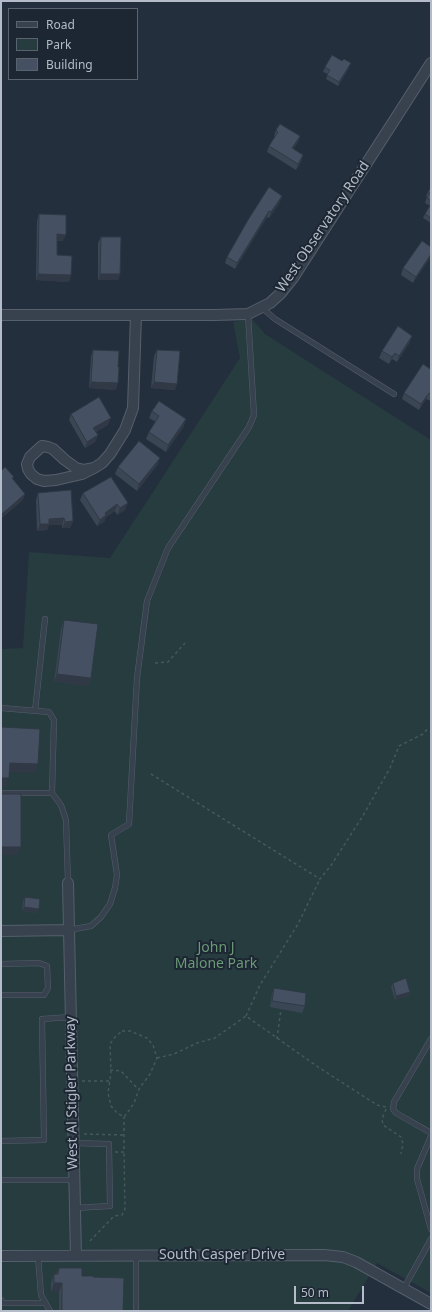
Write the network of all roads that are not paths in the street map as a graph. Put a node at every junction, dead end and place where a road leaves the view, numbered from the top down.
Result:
1 (431, 63) edge
2 (261, 308) junction
3 (248, 314) junction
4 (1, 315) edge
5 (136, 315) junction
6 (394, 394) dead end
7 (94, 468) junction
8 (45, 619) dead end
9 (1, 708) edge
10 (35, 711) junction
11 (1, 793) edge
12 (52, 793) junction
13 (68, 883) joint
14 (69, 930) junction
15 (1, 931) edge
16 (1, 964) edge
17 (1, 995) edge
18 (71, 1017) junction
19 (431, 1039) edge
20 (431, 1134) edge
21 (73, 1138) junction
22 (1, 1141) edge
23 (1, 1180) edge
24 (74, 1180) junction
25 (74, 1208) junction
26 (431, 1229) edge
27 (431, 1239) edge
28 (1, 1256) edge
29 (38, 1256) junction
30 (76, 1256) junction
31 (136, 1256) junction
32 (404, 1288) junction
33 (1, 1300) edge
34 (45, 1303) junction
35 (431, 1304) edge
36 (50, 1311) edge
37 (136, 1311) edge

1 - 2 street, West Observatory Road
2 - 3 street, West Observatory Road
2 - 6 lane
3 - 5 street, West Observatory Road
3 - 14 lane
4 - 5 street, West Observatory Road
5 - 7 street
7 - 7 street
8 - 10 lane
9 - 10 lane
10 - 12 lane
11 - 12 lane
12 - 13 lane
13 - 14 street, West Al Stigler Parkway
14 - 15 street
14 - 18 street, West Al Stigler Parkway
16 - 17 lane
18 - 21 street, West Al Stigler Parkway
18 - 22 lane
19 - 20 lane
20 - 26 lane
21 - 24 street, West Al Stigler Parkway
21 - 25 lane
23 - 24 lane
24 - 25 street, West Al Stigler Parkway
25 - 30 street, West Al Stigler Parkway
27 - 32 lane
28 - 29 street, South Casper Drive
29 - 30 street, South Casper Drive
29 - 34 lane
30 - 31 street, South Casper Drive
31 - 32 street, South Casper Drive
31 - 37 lane
32 - 35 street, South Casper Drive
33 - 34 lane
34 - 36 lane

